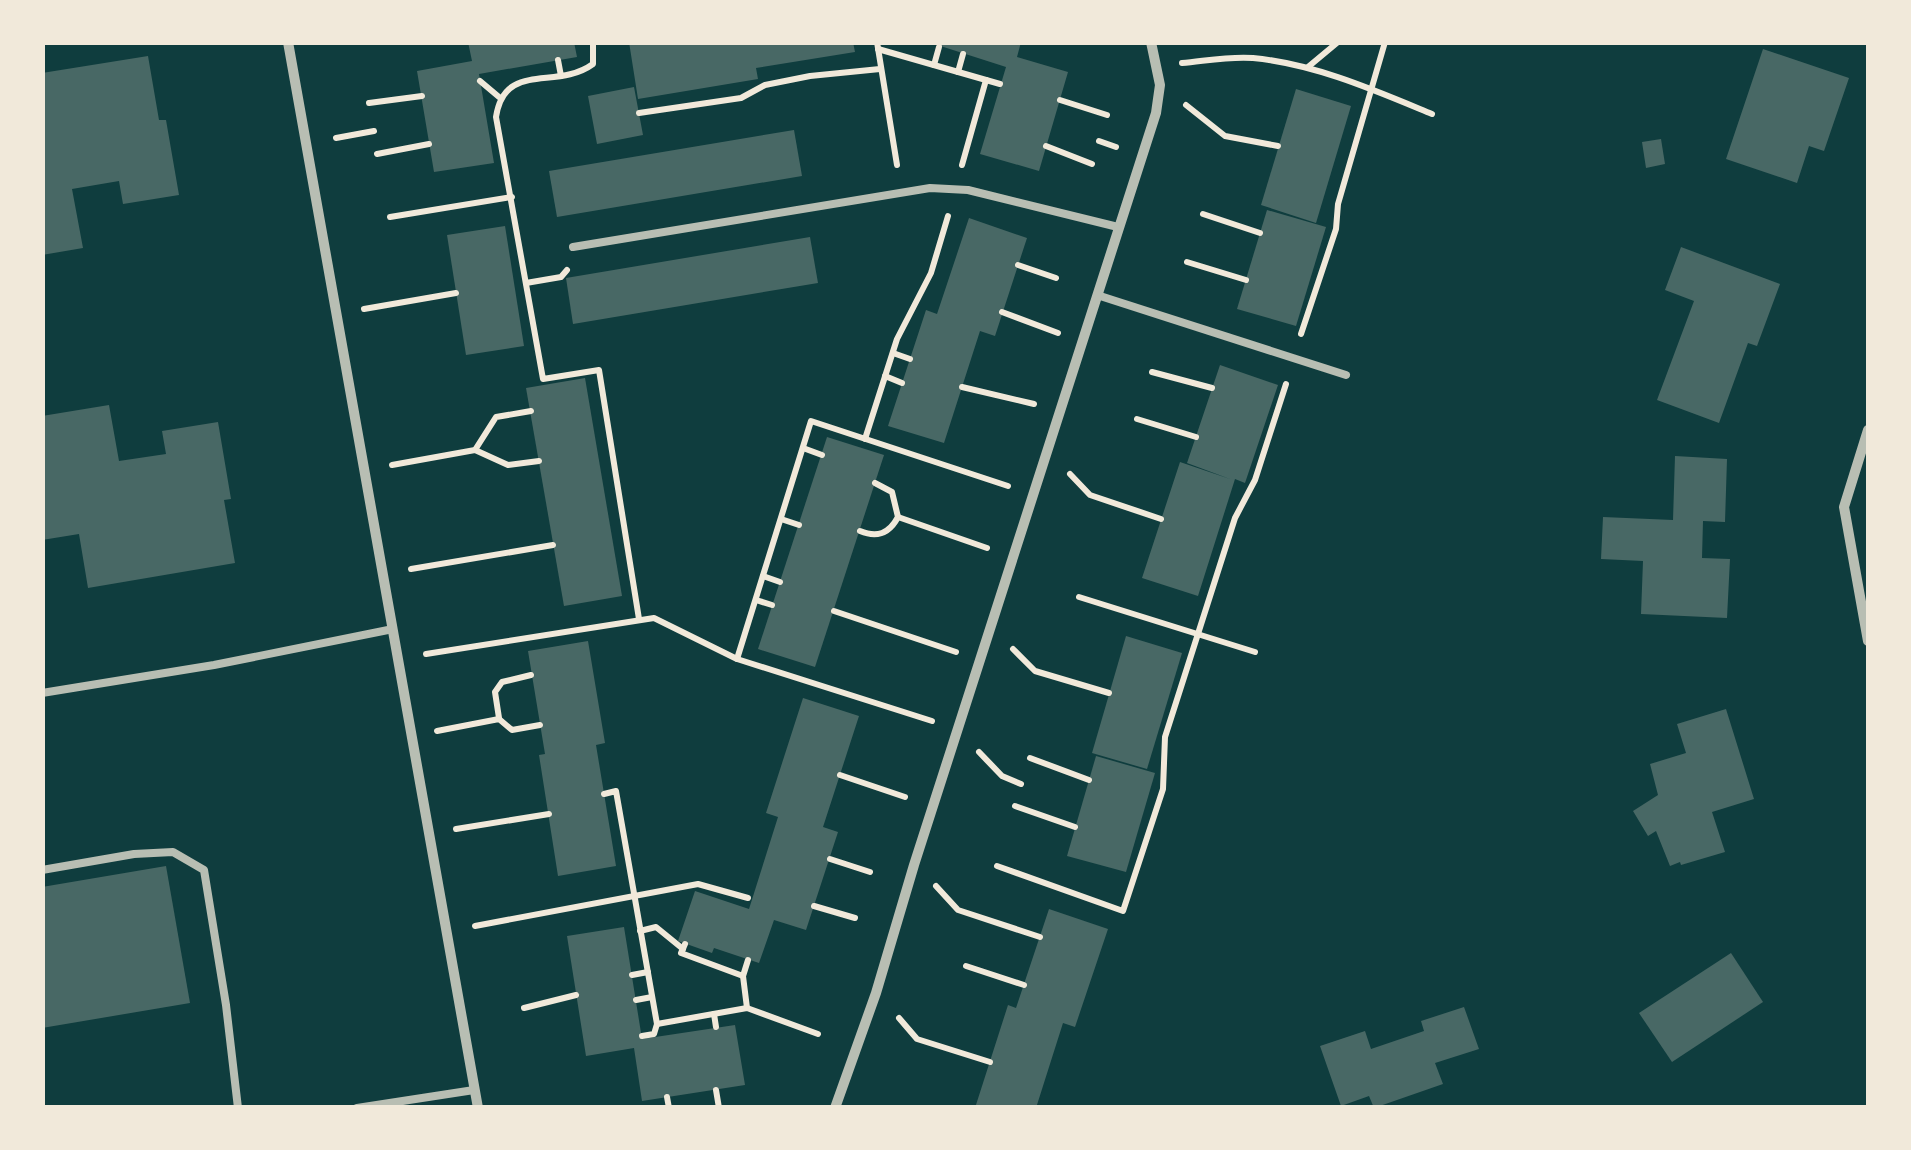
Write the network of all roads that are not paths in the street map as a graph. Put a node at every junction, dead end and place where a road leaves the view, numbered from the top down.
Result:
1 (288, 42) edge
2 (1151, 42) edge
3 (1118, 227) junction
4 (573, 247) dead end
5 (1096, 295) junction
6 (1346, 376) dead end
7 (1868, 430) edge
8 (393, 629) junction
9 (1868, 640) edge
10 (42, 693) edge
11 (42, 870) edge
12 (474, 1090) junction
13 (238, 1108) edge
14 (357, 1108) edge
15 (478, 1108) edge
16 (836, 1108) edge

1 - 8 street
2 - 3 street
3 - 4 lane
3 - 5 street
5 - 6 lane
5 - 16 street
7 - 9 street
8 - 10 lane
8 - 12 street
11 - 13 lane
12 - 14 lane
12 - 15 street

